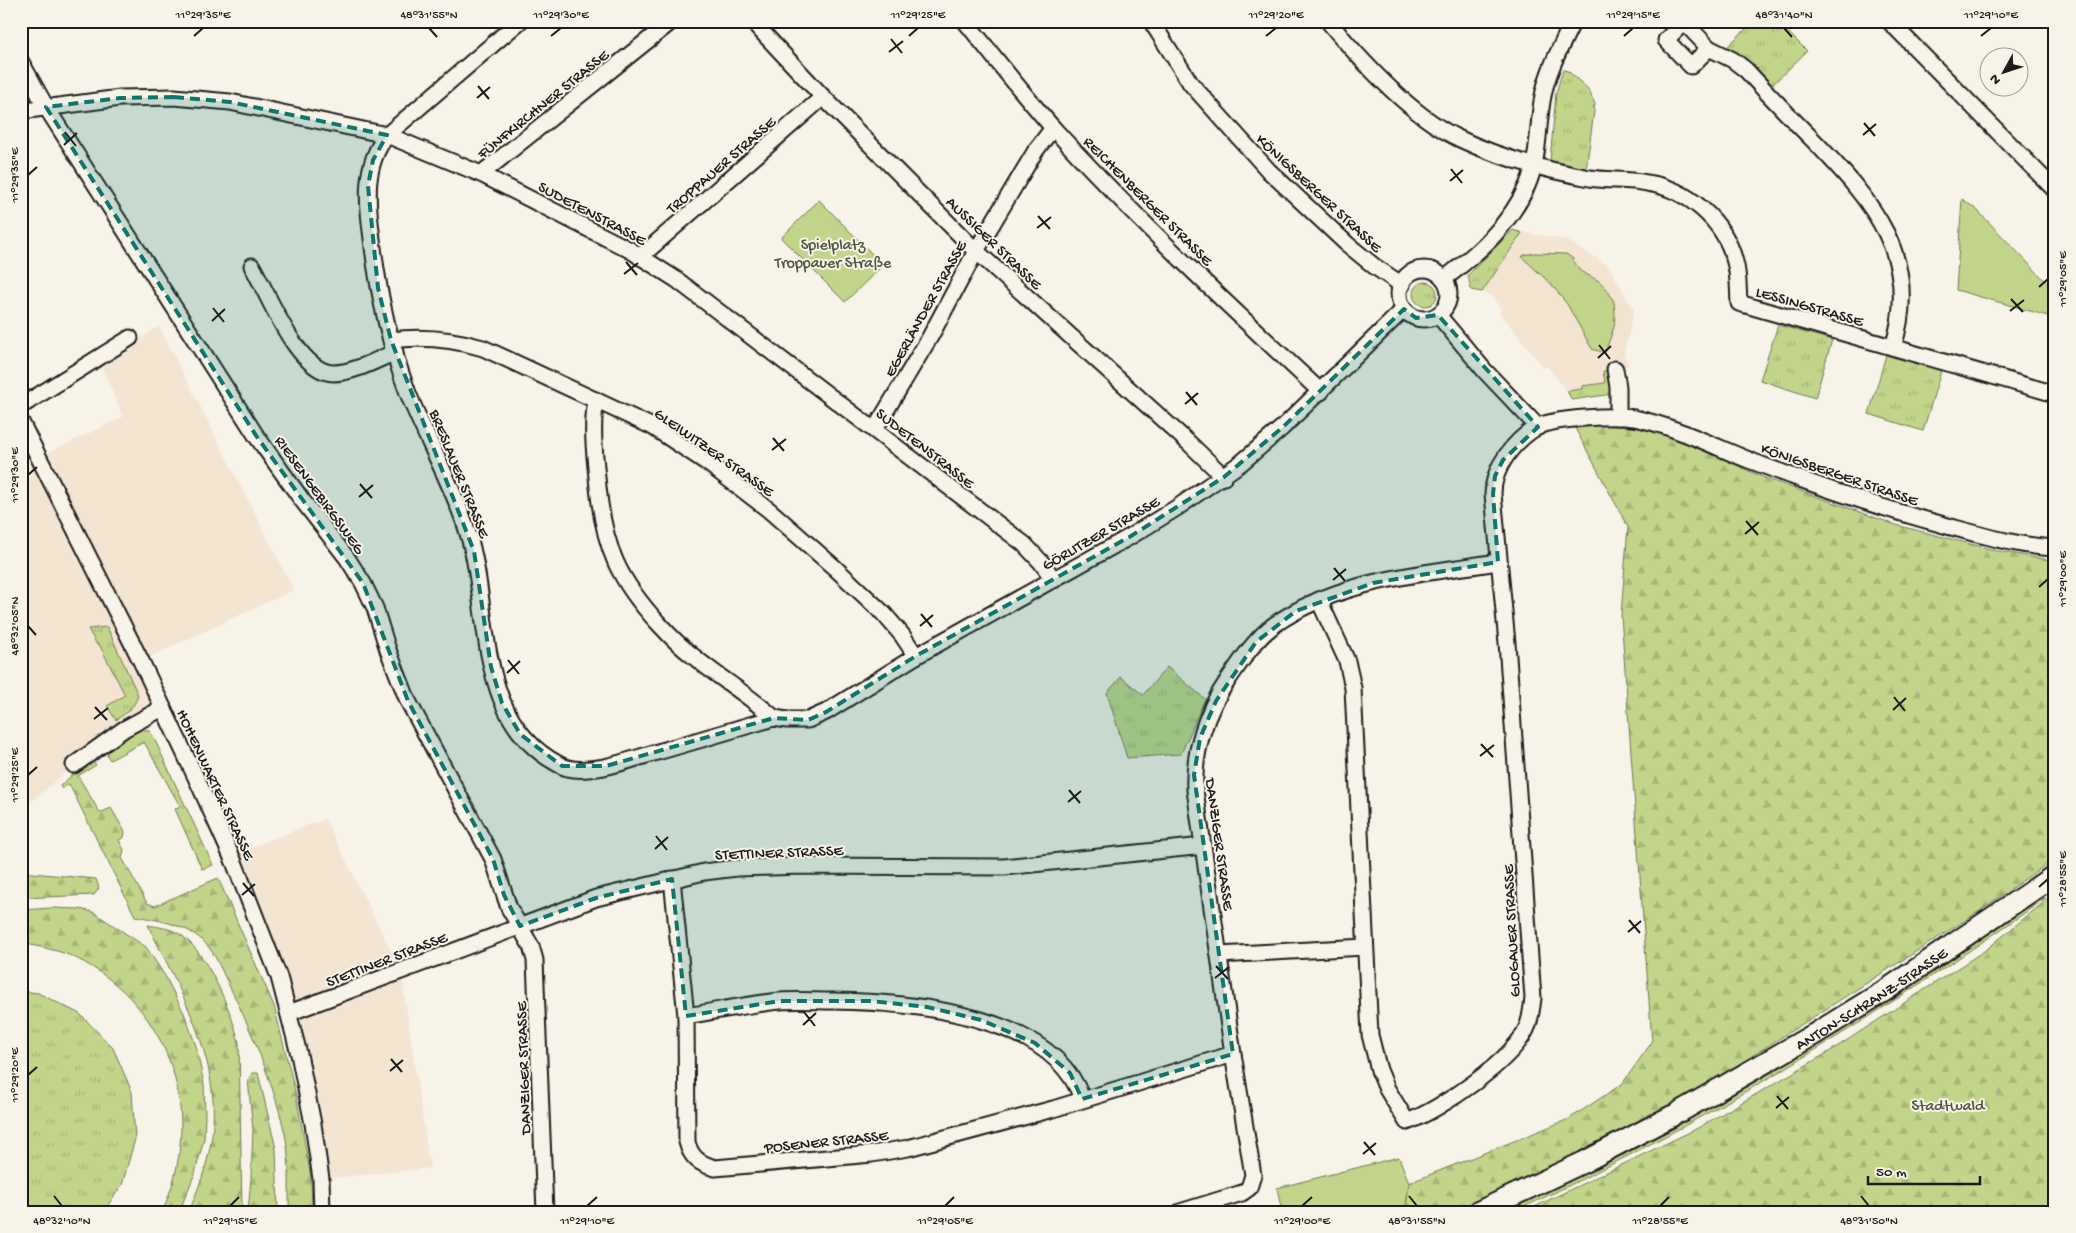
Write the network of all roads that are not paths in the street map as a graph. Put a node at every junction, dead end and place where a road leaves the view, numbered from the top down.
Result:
1 (520, 21) edge
2 (672, 21) edge
3 (752, 21) edge
4 (965, 21) edge
5 (1150, 21) edge
6 (1574, 21) edge
7 (1889, 21) edge
8 (1333, 23) edge
9 (1709, 48) dead end
10 (21, 62) edge
11 (822, 97) junction
12 (46, 107) junction
13 (21, 111) edge
14 (1054, 128) junction
15 (387, 135) junction
16 (1534, 166) junction
17 (481, 174) junction
18 (2055, 190) edge
19 (976, 251) junction
20 (640, 257) junction
21 (252, 266) dead end
22 (1444, 280) junction
23 (1402, 285) junction
24 (1404, 309) junction
25 (1438, 315) junction
26 (130, 338) dead end
27 (393, 346) junction
28 (1893, 347) junction
29 (1615, 369) dead end
30 (1321, 392) junction
31 (2055, 394) edge
32 (596, 400) junction
33 (23, 401) edge
34 (1618, 417) junction
35 (21, 422) edge
36 (1538, 427) junction
37 (875, 429) junction
38 (1224, 476) junction
39 (2055, 548) edge
40 (1498, 562) junction
41 (1054, 580) junction
42 (1319, 600) junction
43 (916, 656) junction
44 (163, 708) junction
45 (774, 718) junction
46 (74, 765) dead end
47 (1203, 846) junction
48 (2055, 875) edge
49 (672, 879) junction
50 (520, 926) junction
51 (1365, 947) junction
52 (1219, 955) junction
53 (289, 1013) junction
54 (686, 1016) junction
55 (1233, 1054) junction
56 (1082, 1099) junction
57 (322, 1212) edge
58 (545, 1212) edge
59 (1180, 1212) edge
60 (1478, 1212) edge

1 - 15 street, BRESLAUER STRASSE
2 - 17 street, FÜNFKIRCHNER STRASSE
3 - 11 street, AUSSIGER STRASSE
4 - 14 street, REICHENBERGER STRASSE
5 - 23 street, KÖNIGSBERGER STRASSE
6 - 16 street
7 - 18 street
8 - 16 street
9 - 28 street
10 - 12 street, RIESENGEBIRGSWEG
11 - 19 street, AUSSIGER STRASSE
11 - 20 street, TROPPAUER STRASSE
12 - 13 street, SUDETENSTRASSE
12 - 15 street, SUDETENSTRASSE
12 - 50 street, RIESENGEBIRGSWEG
14 - 19 street, EGERLÄNDER STRASSE
14 - 30 street, REICHENBERGER STRASSE
15 - 17 street, SUDETENSTRASSE
15 - 27 street, BRESLAUER STRASSE
16 - 22 street
16 - 28 street, LESSINGSTRASSE
17 - 20 street, SUDETENSTRASSE
19 - 37 street, EGERLÄNDER STRASSE
19 - 38 street, AUSSIGER STRASSE
20 - 37 street, SUDETENSTRASSE
21 - 27 street, GLEIWITZER STRASSE
22 - 23 street
22 - 25 street
23 - 24 street
24 - 25 street
24 - 30 street, GÖRLITZER STRASSE
25 - 36 street
26 - 33 street
27 - 32 street, GLEIWITZER STRASSE
27 - 45 street, BRESLAUER STRASSE
28 - 31 street, LESSINGSTRASSE
29 - 34 street
30 - 38 street, GÖRLITZER STRASSE
32 - 43 street, GLEIWITZER STRASSE
32 - 45 street
33 - 35 street, HOHENWARTER STRASSE
34 - 36 street, KÖNIGSBERGER STRASSE
34 - 39 street, KÖNIGSBERGER STRASSE
35 - 44 street, HOHENWARTER STRASSE
36 - 40 street, GLOGAUER STRASSE
37 - 41 street, SUDETENSTRASSE
38 - 41 street, GÖRLITZER STRASSE
40 - 42 street, DANZIGER STRASSE
40 - 51 street, GLOGAUER STRASSE
41 - 43 street, GÖRLITZER STRASSE
42 - 47 street, DANZIGER STRASSE
42 - 51 street, GLOGAUER STRASSE
43 - 45 street, GÖRLITZER STRASSE
44 - 46 street
44 - 53 street, HOHENWARTER STRASSE
47 - 49 street, STETTINER STRASSE
47 - 52 street, DANZIGER STRASSE
48 - 60 main road, ANTON-SCHRANZ-STRASSE
49 - 50 street, STETTINER STRASSE
49 - 54 street, POSENER STRASSE
50 - 53 street, STETTINER STRASSE
50 - 58 street, DANZIGER STRASSE
51 - 52 street
52 - 55 street, DANZIGER STRASSE
53 - 57 street, HOHENWARTER STRASSE
54 - 56 street
54 - 56 street, POSENER STRASSE
55 - 56 street, POSENER STRASSE
55 - 59 street, DANZIGER STRASSE

